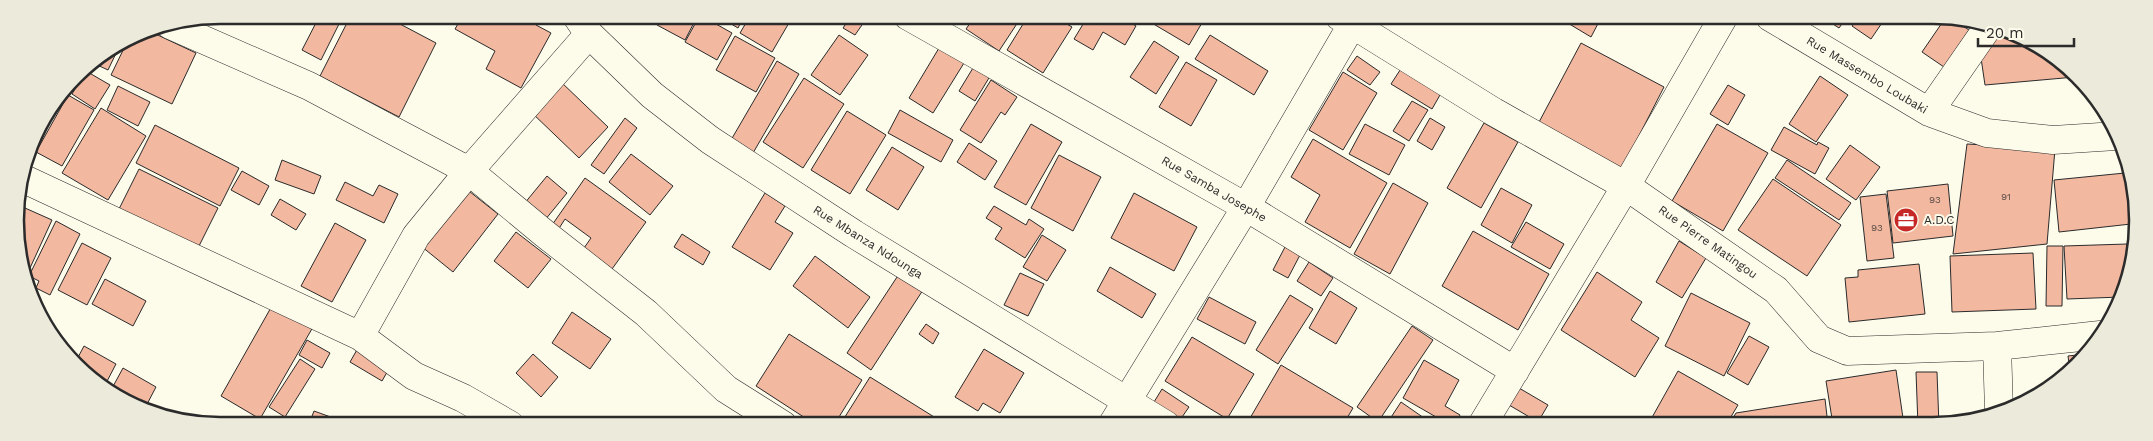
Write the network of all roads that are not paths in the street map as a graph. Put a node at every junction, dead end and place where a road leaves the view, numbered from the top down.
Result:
1 (583, 24) edge
2 (922, 24) edge
3 (1347, 24) edge
4 (1358, 24) edge
5 (1719, 24) edge
6 (1783, 24) edge
7 (178, 29) edge
8 (1985, 31) edge
9 (1929, 112) junction
10 (2110, 136) edge
11 (469, 171) junction
12 (28, 181) edge
13 (1626, 186) junction
14 (1246, 207) junction
15 (360, 336) junction
16 (2092, 336) edge
17 (1997, 346) junction
18 (1515, 371) junction
19 (1126, 400) junction
20 (1999, 406) edge
21 (497, 417) edge
22 (770, 417) edge
23 (1116, 417) edge
24 (1153, 417) edge
25 (1487, 417) edge

1 - 11 street
1 - 19 street, Rue Mbanza Ndounga
2 - 14 street, Rue Samba Josephe
3 - 14 street
4 - 13 street, Rue Pierre Matingou
5 - 13 street
6 - 9 street, Rue Massembo Loubaki
7 - 11 street
8 - 9 street
9 - 10 street, Rue Massembo Loubaki
11 - 15 street
11 - 22 street
12 - 15 street
13 - 17 street, Rue Pierre Matingou
13 - 18 street
14 - 18 street, Rue Samba Josephe
14 - 19 street
15 - 21 street
16 - 17 street, Rue Pierre Matingou
17 - 20 street
18 - 25 street
19 - 23 street
19 - 24 street, Rue Mbanza Ndounga

